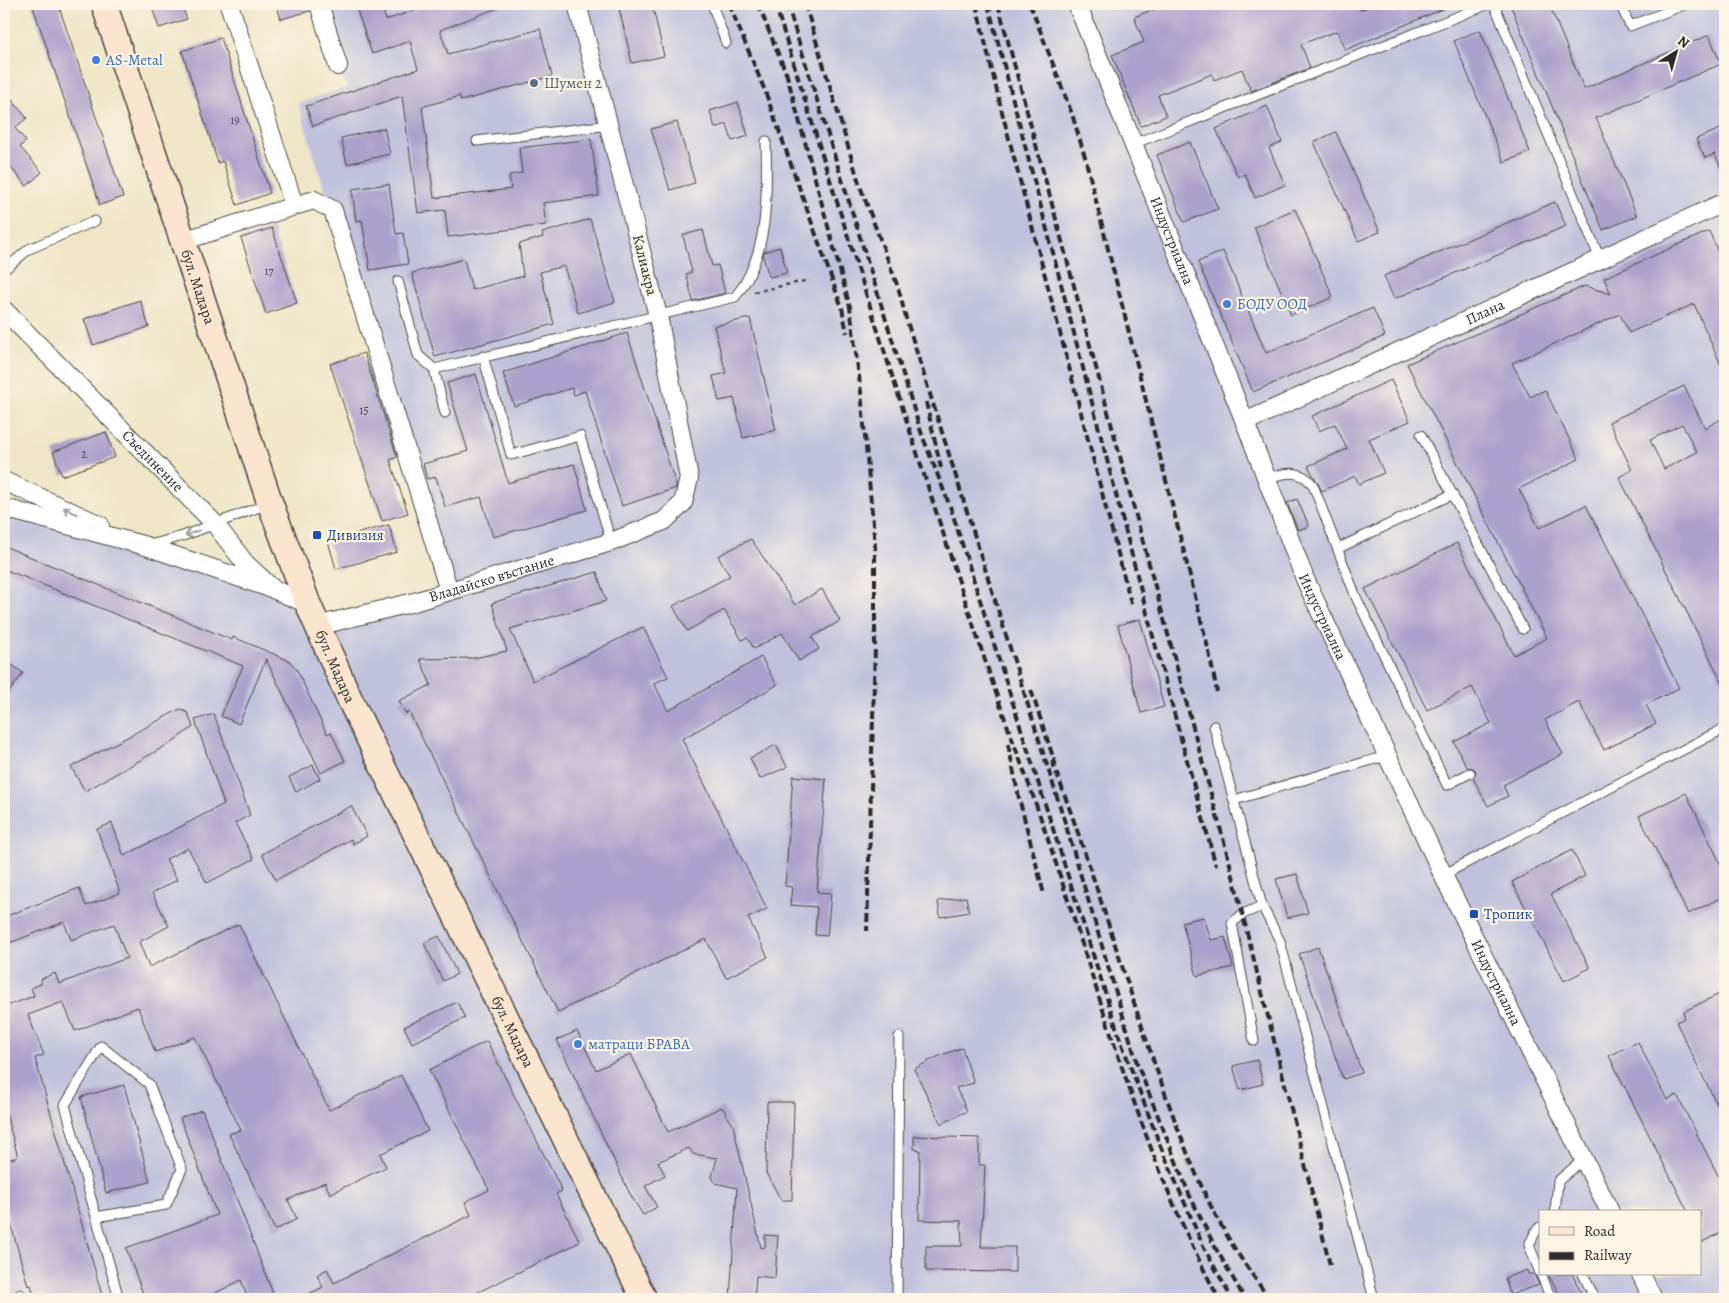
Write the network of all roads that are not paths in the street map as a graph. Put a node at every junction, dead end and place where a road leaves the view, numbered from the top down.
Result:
1 (104, 4) edge
2 (229, 4) edge
3 (319, 4) edge
4 (577, 4) edge
5 (712, 4) edge
6 (1077, 4) edge
7 (1489, 4) edge
8 (1494, 4) edge
9 (1620, 4) edge
10 (1686, 4) edge
11 (726, 43) dead end
12 (338, 66) dead end
13 (609, 125) junction
14 (477, 141) dead end
15 (766, 141) dead end
16 (1133, 144) junction
17 (1725, 202) edge
18 (294, 205) junction
19 (95, 221) dead end
20 (182, 241) junction
21 (1600, 259) junction
22 (4, 270) edge
23 (398, 281) dead end
24 (4, 310) edge
25 (658, 316) junction
26 (483, 356) junction
27 (434, 368) junction
28 (445, 413) dead end
29 (1245, 422) junction
30 (1421, 434) dead end
31 (1267, 478) junction
32 (4, 481) edge
33 (1453, 494) junction
34 (270, 503) junction
35 (4, 508) edge
36 (664, 520) joint
37 (215, 524) junction
38 (611, 542) junction
39 (146, 546) junction
40 (1339, 548) junction
41 (273, 589) junction
42 (449, 591) junction
43 (313, 615) junction
44 (1523, 629) dead end
45 (1214, 726) dead end
46 (1725, 728) edge
47 (1386, 756) junction
48 (1470, 773) dead end
49 (1234, 800) junction
50 (1442, 874) junction
51 (1262, 906) junction
52 (899, 1037) dead end
53 (1254, 1041) dead end
54 (1584, 1159) junction
55 (1555, 1210) edge
56 (1609, 1210) edge
57 (96, 1217) junction
58 (1539, 1228) edge
59 (1539, 1269) edge
60 (1542, 1276) edge
61 (1584, 1276) edge
62 (1642, 1276) edge
63 (119, 1299) edge
64 (644, 1299) edge
65 (897, 1299) edge
66 (1374, 1299) edge
67 (1551, 1299) edge
68 (1594, 1299) edge
69 (1653, 1299) edge

1 - 20 main road, бул. Мадара
2 - 18 street
3 - 12 street
4 - 13 street, Калиакра
5 - 11 lane
6 - 16 street, Индустриална
7 - 16 lane
8 - 21 lane
9 - 10 lane
13 - 14 lane
13 - 25 street, Калиакра
15 - 25 lane
16 - 29 street, Индустриална
17 - 21 street, Плана
18 - 20 street
18 - 42 street
19 - 22 lane
20 - 34 main road, бул. Мадара
21 - 29 street, Плана
23 - 27 lane
24 - 37 street, Съединение
25 - 26 lane
25 - 36 street, Калиакра
26 - 27 lane
26 - 38 lane
27 - 28 lane
29 - 31 street, Индустриална
30 - 33 lane
31 - 40 lane
31 - 47 street, Индустриална
39 -> 32 street
33 - 40 lane
33 - 44 lane
34 - 37 lane
34 - 43 main road, бул. Мадара
35 - 39 street
36 - 38 street, Владайско въстание
37 -> 39 lane
37 - 41 street, Съединение
38 - 42 street, Владайско въстание
39 - 41 street
40 - 48 lane
41 - 43 street, Съединение
42 - 43 street, Владайско въстание
43 - 64 main road, бул. Мадара
45 - 49 lane
46 - 50 lane
47 - 49 lane
47 - 50 street, Индустриална
49 - 51 lane
50 - 54 street, Индустриална
51 - 53 lane
51 - 66 lane
52 - 65 lane
54 - 55 lane
54 - 56 street, Индустриална
57 - 57 lane
57 - 63 lane
58 - 59 lane
60 - 67 lane
61 - 68 lane
62 - 69 street

